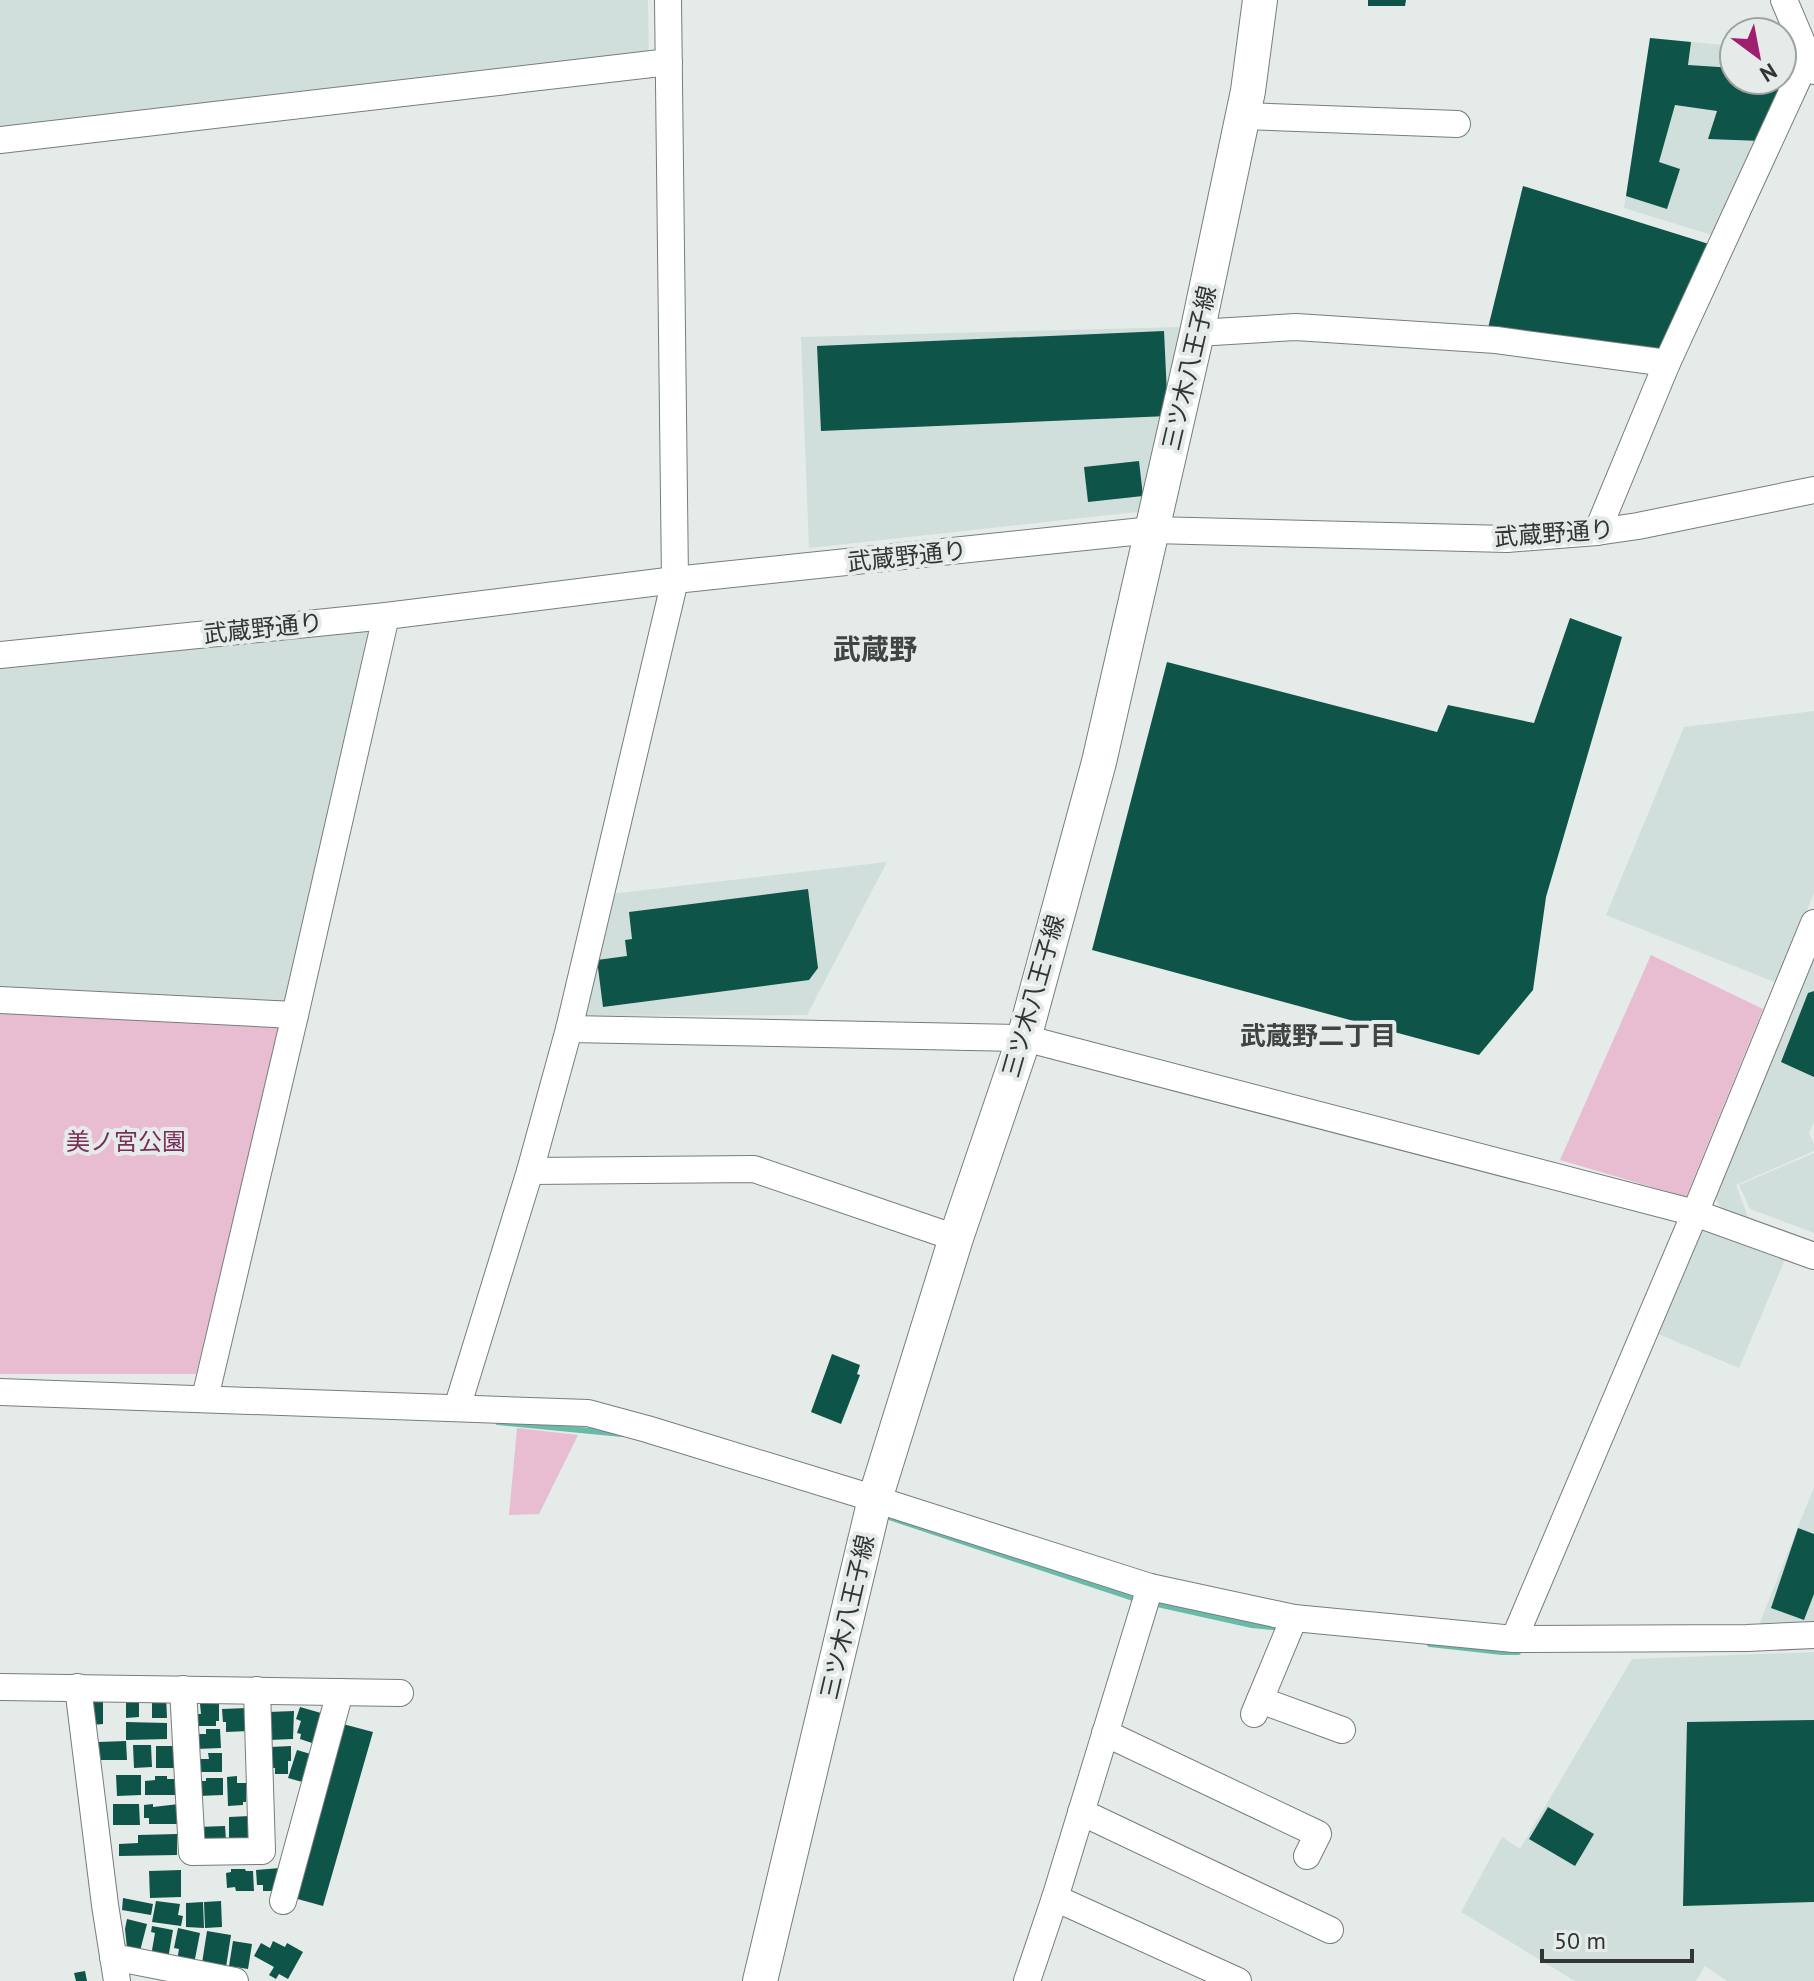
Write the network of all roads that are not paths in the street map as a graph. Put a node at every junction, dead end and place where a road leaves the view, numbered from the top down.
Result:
1 (668, 0) edge
2 (1260, 0) edge
3 (1784, 0) edge
4 (669, 62) junction
5 (1811, 64) edge
6 (1243, 116) junction
7 (1457, 124) dead end
8 (0, 140) edge
9 (1197, 333) junction
10 (1667, 363) junction
11 (1814, 490) edge
12 (1152, 530) junction
13 (1597, 532) junction
14 (675, 580) junction
15 (386, 616) junction
16 (0, 655) edge
17 (1814, 923) edge
18 (0, 1000) edge
19 (295, 1015) junction
20 (569, 1029) junction
21 (1024, 1038) junction
22 (530, 1171) junction
23 (1695, 1213) junction
24 (956, 1238) junction
25 (1814, 1256) edge
26 (0, 1392) edge
27 (205, 1398) junction
28 (457, 1408) junction
29 (875, 1499) junction
30 (1147, 1597) junction
31 (1291, 1626) junction
32 (1814, 1635) edge
33 (1514, 1639) junction
34 (0, 1687) edge
35 (78, 1687) junction
36 (183, 1689) junction
37 (257, 1690) junction
38 (340, 1692) junction
39 (400, 1693) dead end
40 (1342, 1730) dead end
41 (1105, 1733) junction
42 (1081, 1812) junction
43 (1307, 1856) dead end
44 (1055, 1898) junction
45 (283, 1901) dead end
46 (1330, 1930) dead end
47 (115, 1969) edge
48 (235, 1981) edge
49 (760, 1981) edge
50 (1027, 1981) edge
51 (1238, 1981) edge

1 - 4 street
2 - 6 main road, 三ツ木八王子線
3 - 5 street
4 - 8 street
4 - 14 street
5 - 10 street
6 - 7 street
6 - 9 main road, 三ツ木八王子線
9 - 10 street
9 - 12 main road, 三ツ木八王子線
10 - 13 street
11 - 13 street, 武蔵野通り
12 - 13 street, 武蔵野通り
12 - 14 street, 武蔵野通り
12 - 21 main road, 三ツ木八王子線
14 - 15 street, 武蔵野通り
14 - 20 street
15 - 16 street, 武蔵野通り
15 - 19 street
17 - 23 street
18 - 19 street
19 - 27 street
20 - 21 street
20 - 22 street
21 - 23 street
21 - 24 main road, 三ツ木八王子線
22 - 24 street
22 - 28 street
23 - 25 street
23 - 33 street
24 - 29 main road, 三ツ木八王子線
26 - 27 street
27 - 28 street
28 - 29 street
29 - 30 street
29 - 49 main road, 三ツ木八王子線
30 - 31 street
30 - 41 street
31 - 33 street
31 - 40 street
32 - 33 street
34 - 35 street
35 - 36 street
35 - 47 street
36 - 37 street
36 - 37 street
37 - 38 street
38 - 39 street
38 - 45 street
41 - 42 street
41 - 43 street
42 - 44 street
42 - 46 street
44 - 50 street
44 - 51 street
47 - 48 street

